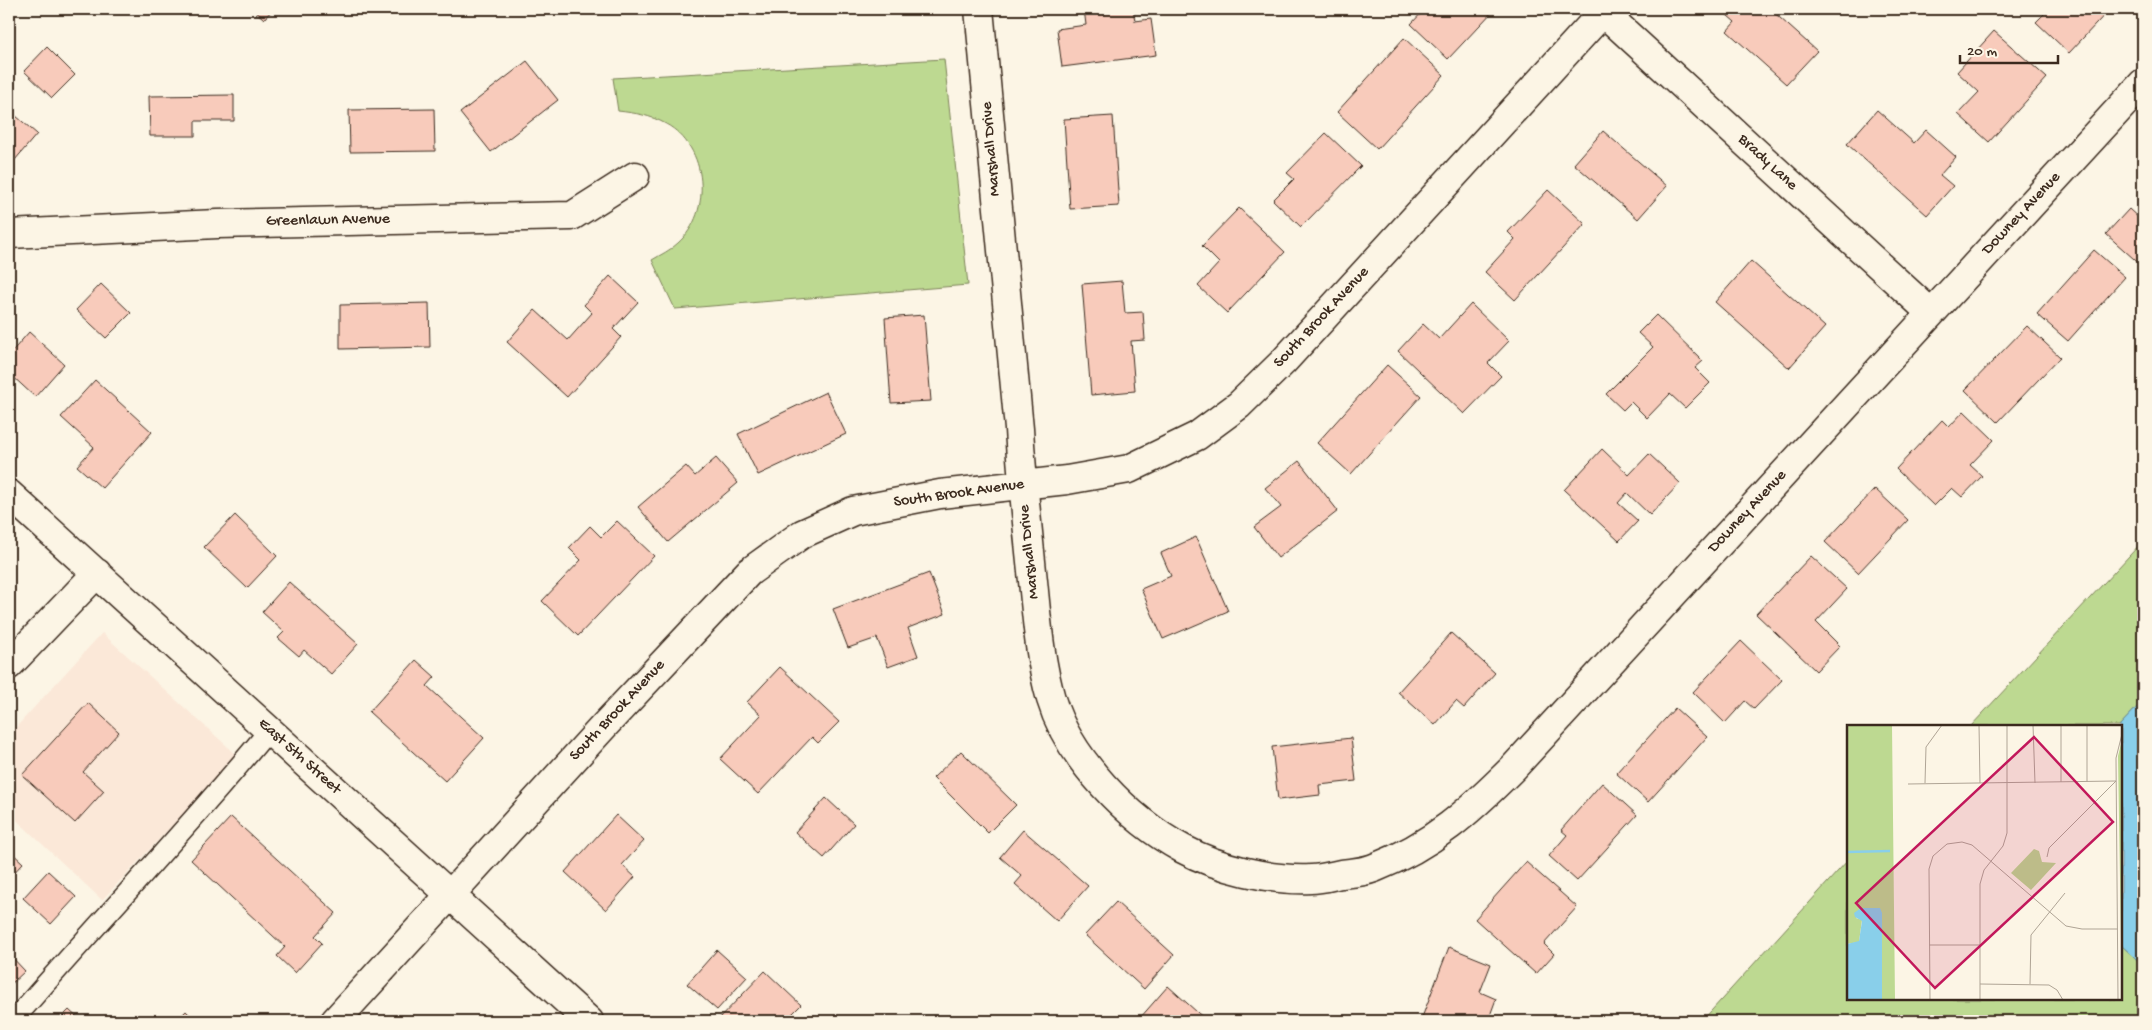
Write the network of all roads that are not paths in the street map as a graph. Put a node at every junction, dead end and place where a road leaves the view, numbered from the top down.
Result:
1 (979, 9) edge
2 (1605, 10) edge
3 (2143, 83) edge
4 (635, 176) dead end
5 (9, 234) edge
6 (1931, 313) junction
7 (1023, 484) junction
8 (9, 494) edge
9 (97, 573) junction
10 (9, 665) edge
11 (269, 730) junction
12 (1311, 879) joint
13 (450, 896) junction
14 (13, 1021) edge
15 (335, 1021) edge
16 (588, 1021) edge

1 - 7 street, Marshall Drive
2 - 6 street, Brady Lane
2 - 7 street, South Brook Avenue
3 - 6 street, Downey Avenue
4 - 5 street, Greenlawn Avenue
6 - 12 street, Downey Avenue
7 - 12 street, Marshall Drive
7 - 13 street, South Brook Avenue
8 - 9 street, East 5th Street
9 - 10 street
9 - 11 street, East 5th Street
11 - 13 street, East 5th Street
11 - 14 lane
13 - 15 street, South Brook Avenue
13 - 16 street, East 5th Street

